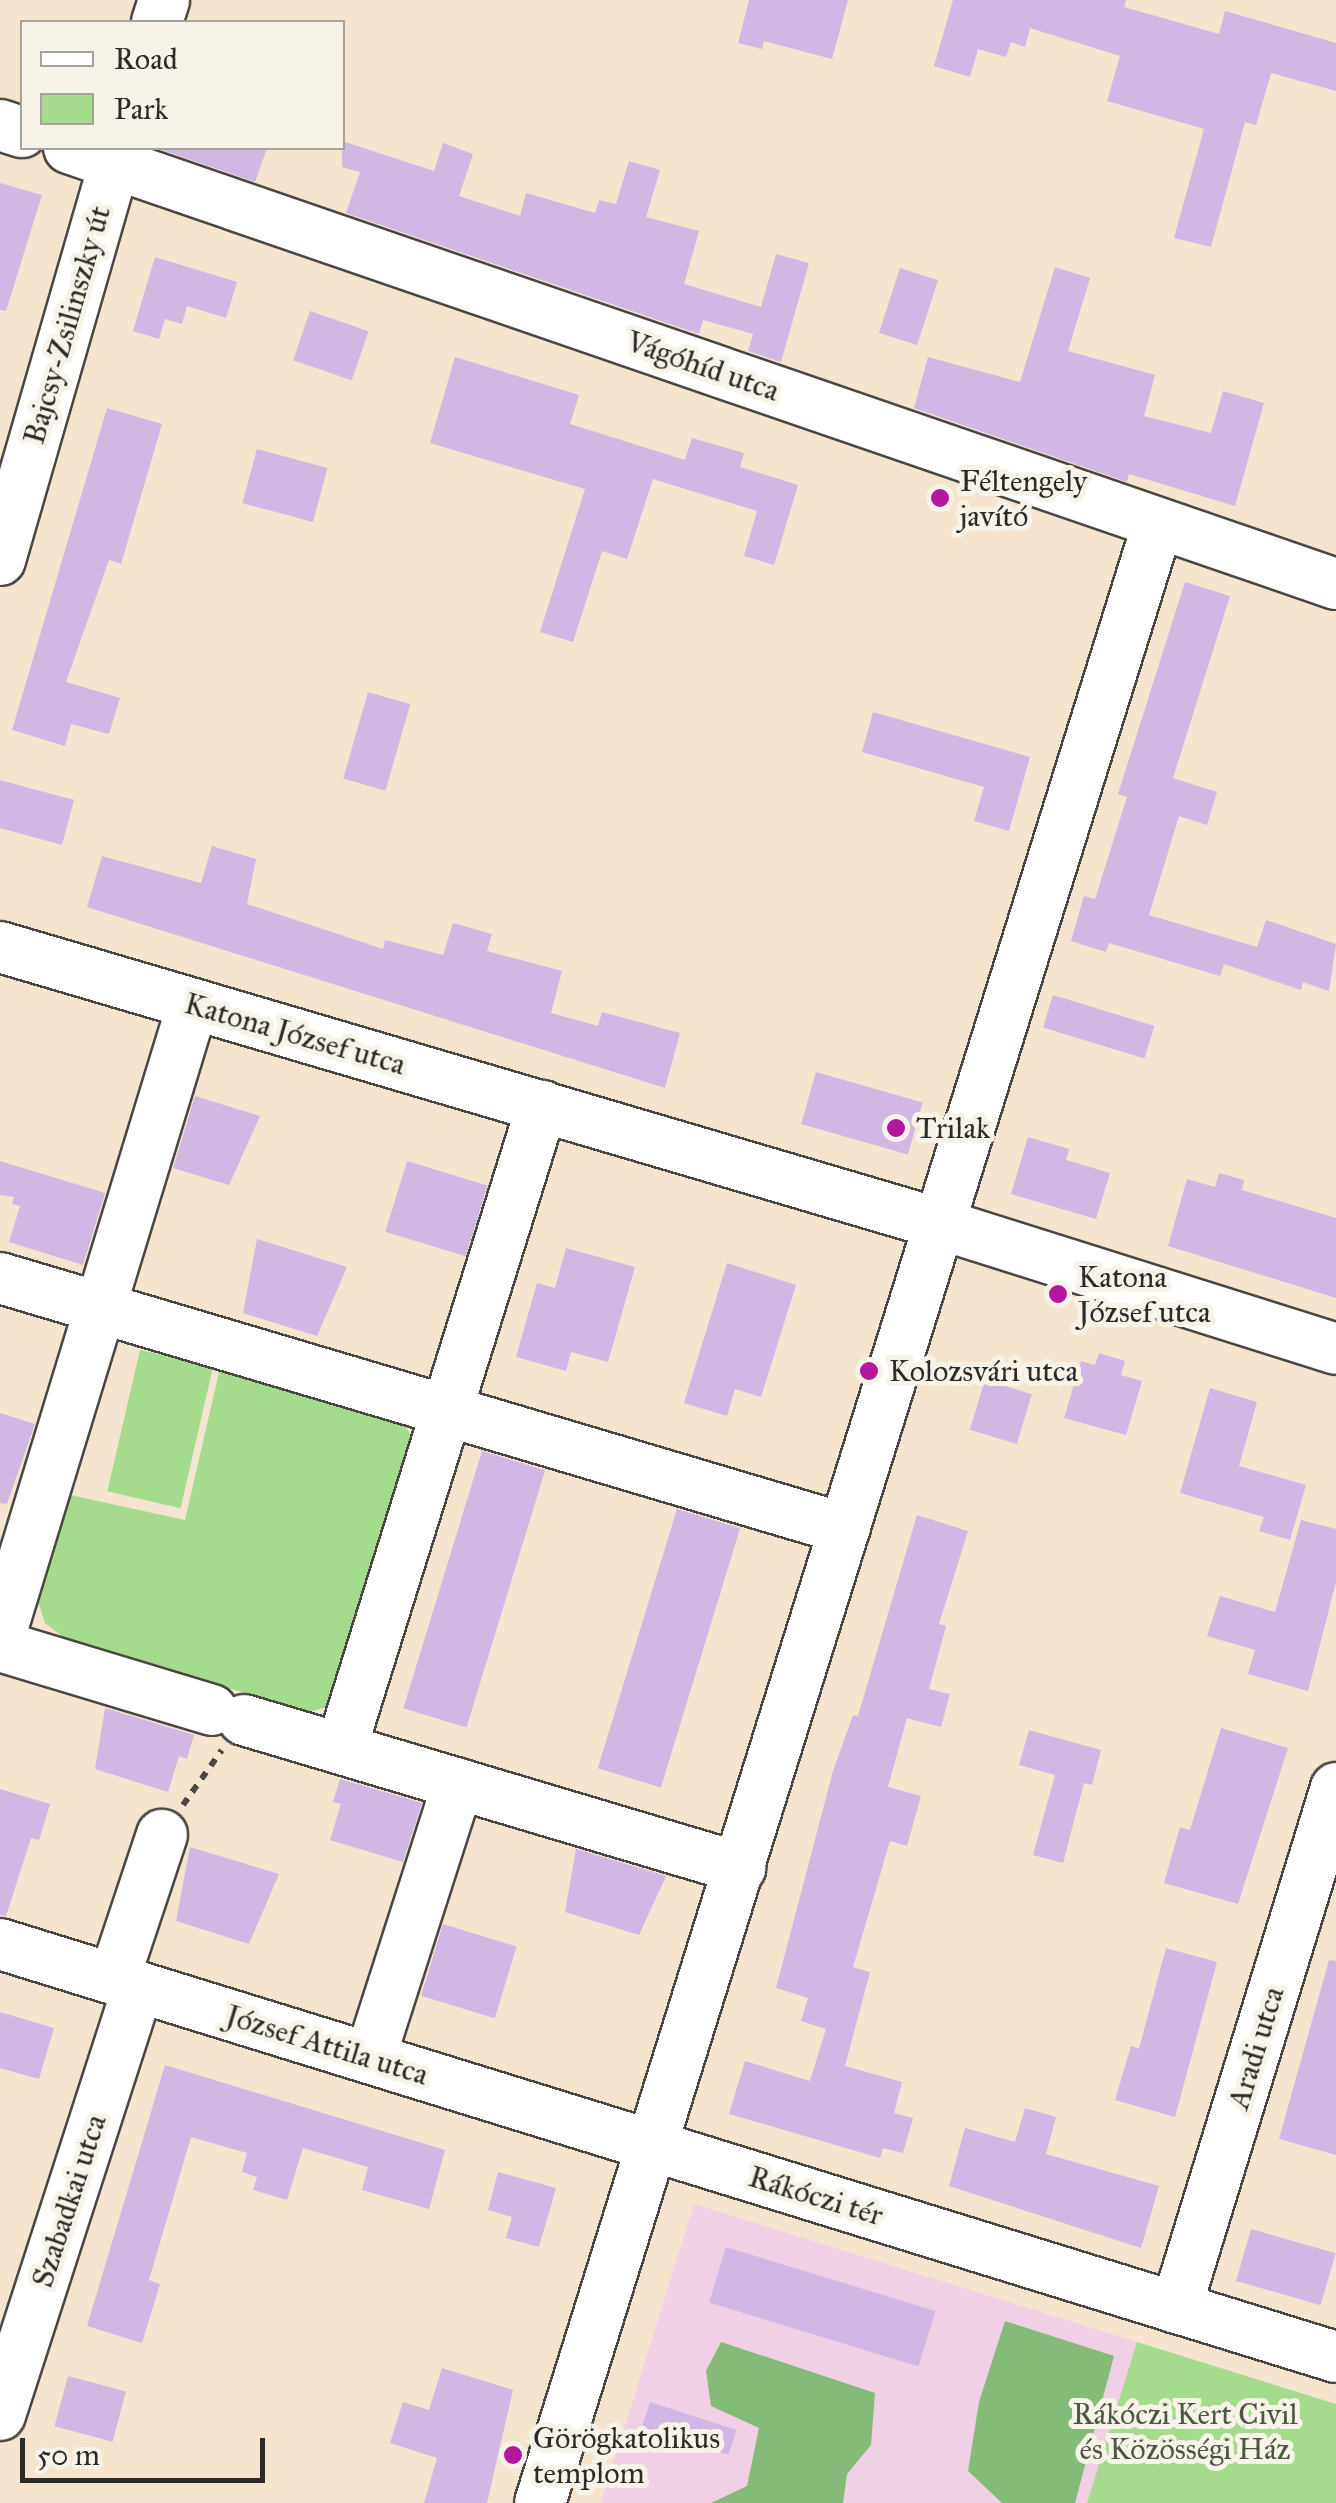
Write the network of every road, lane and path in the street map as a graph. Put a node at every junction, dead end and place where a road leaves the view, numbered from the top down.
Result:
1 (101, 152) edge
2 (1158, 524) junction
3 (0, 560) edge
4 (1336, 584) edge
5 (0, 947) edge
6 (193, 1004) junction
7 (542, 1106) junction
8 (940, 1224) junction
9 (0, 1278) edge
10 (100, 1308) junction
11 (1336, 1350) edge
12 (446, 1411) junction
13 (845, 1530) junction
14 (0, 1636) edge
15 (0, 1646) edge
16 (228, 1715) junction
17 (341, 1749) junction
18 (458, 1784) junction
19 (1336, 1788) edge
20 (162, 1834) joint
21 (740, 1868) junction
22 (0, 1944) edge
23 (126, 1983) junction
24 (370, 2058) junction
25 (654, 2146) junction
26 (1176, 2308) junction
27 (1336, 2357) edge
28 (0, 2415) edge
29 (540, 2503) edge

1 - 2 street, Vágóhíd utca
1 - 3 street, Bajcsy-Zsilinszky út
2 - 4 street, Vágóhíd utca
2 - 8 street
5 - 6 street, Katona József utca
6 - 7 street, Katona József utca
6 - 10 street
7 - 8 street, Katona József utca
7 - 12 street
8 - 11 street, Katona József utca
8 - 13 street
9 - 10 street
10 - 12 street
10 - 14 street
12 - 13 street
12 - 17 street
13 - 21 street
15 - 16 street
16 - 17 street
16 - 20 path
17 - 18 street
18 - 21 street
18 - 24 street
19 - 26 street, Aradi utca
20 - 23 street, Szabadkai utca
21 - 25 street
22 - 23 street, József Attila utca
23 - 24 street, József Attila utca
23 - 28 street, Szabadkai utca
24 - 25 street, József Attila utca
25 - 26 street, Rákóczi tér
25 - 29 street
26 - 27 street, Rákóczi tér

